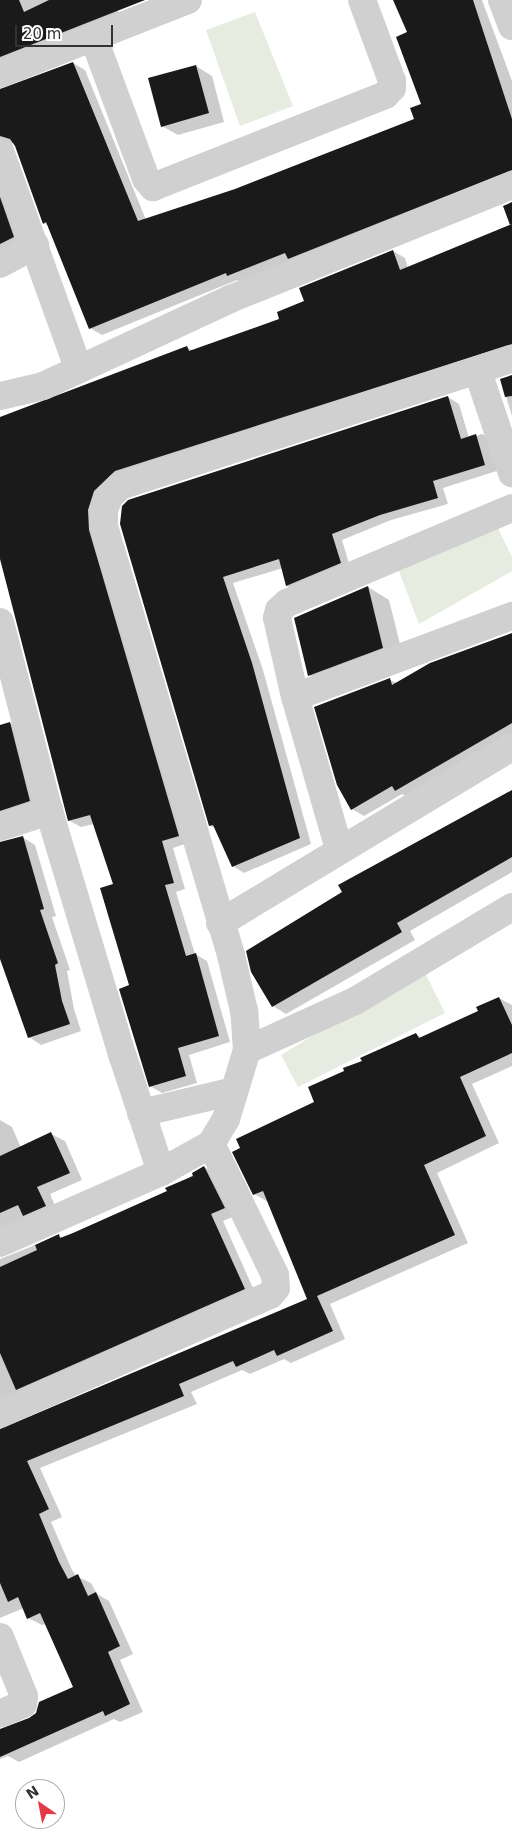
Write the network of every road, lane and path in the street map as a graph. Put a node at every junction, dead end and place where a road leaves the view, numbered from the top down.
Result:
1 (188, 0) edge
2 (362, 0) edge
3 (502, 0) edge
4 (512, 26) edge
5 (94, 39) junction
6 (0, 74) edge
7 (0, 151) edge
8 (512, 185) edge
9 (35, 245) junction
10 (0, 264) edge
11 (512, 359) edge
12 (78, 368) junction
13 (478, 372) junction
14 (0, 396) edge
15 (512, 473) edge
16 (512, 508) edge
17 (512, 616) edge
18 (0, 622) edge
19 (4, 658) edge
20 (295, 697) junction
21 (512, 747) edge
22 (49, 811) junction
23 (0, 827) edge
24 (339, 849) junction
25 (512, 907) edge
26 (220, 923) junction
27 (246, 1050) junction
28 (234, 1091) junction
29 (142, 1112) junction
30 (211, 1144) junction
31 (161, 1172) junction
32 (0, 1243) edge
33 (0, 1414) edge
34 (0, 1636) edge
35 (0, 1714) edge

1 - 5 street
2 - 5 street
3 - 4 street
5 - 6 street
7 - 9 street
8 - 12 street
9 - 10 street
9 - 12 street
11 - 13 street
12 - 14 street
13 - 15 street
13 - 26 street
16 - 20 street
17 - 20 street
18 - 19 street
19 - 22 street
20 - 24 street
21 - 24 street
22 - 23 street
22 - 29 street
24 - 26 street
25 - 27 street
26 - 27 street
27 - 28 street
28 - 29 street
28 - 30 street
29 - 31 street
30 - 31 street
30 - 33 street
31 - 32 street
34 - 35 street

